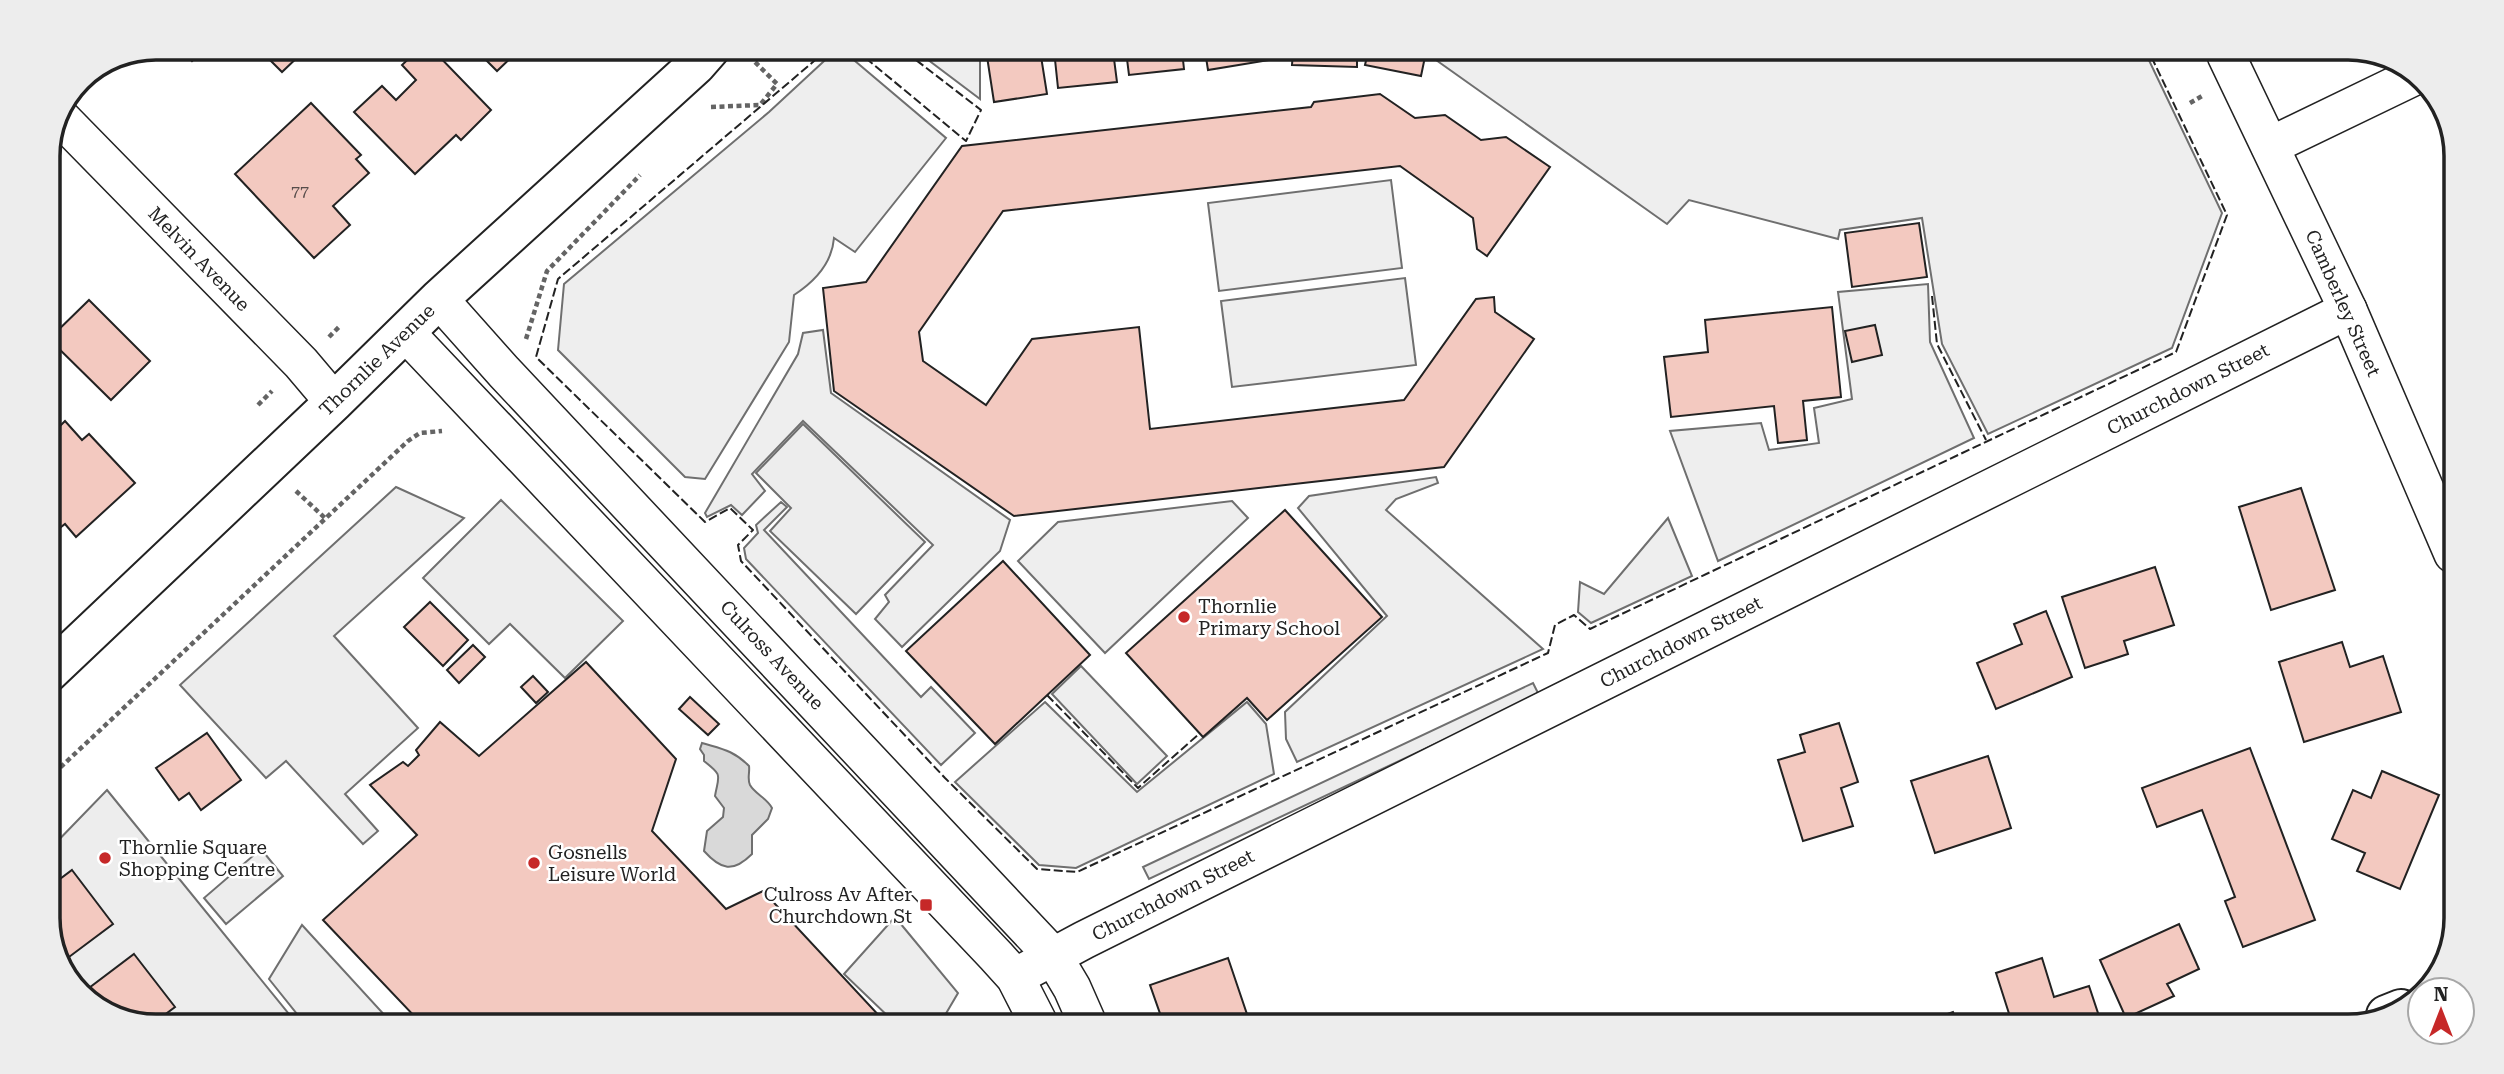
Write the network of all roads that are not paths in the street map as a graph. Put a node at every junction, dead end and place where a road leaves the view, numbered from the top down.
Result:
1 (700, 60) edge
2 (2228, 60) edge
3 (2407, 79) edge
4 (66, 123) edge
5 (2270, 146) junction
6 (439, 299) junction
7 (2348, 310) junction
8 (406, 333) junction
9 (334, 402) junction
10 (2444, 533) edge
11 (60, 662) edge
12 (1053, 956) junction
13 (1015, 977) junction
14 (1034, 1014) edge
15 (1083, 1014) edge

1 - 6 main road, Thornlie Avenue
2 - 5 street, Camberley Street
3 - 5 street
4 - 9 street, Melvin Avenue
5 - 7 street, Camberley Street
6 - 8 main road, Thornlie Avenue
6 - 12 street, Culross Avenue
7 - 10 street, Camberley Street
7 - 12 street, Churchdown Street
8 - 9 main road, Thornlie Avenue
8 - 13 street
9 - 11 main road, Thornlie Avenue
12 - 13 street, Churchdown Street
12 - 15 street, Culross Avenue
13 - 14 street

